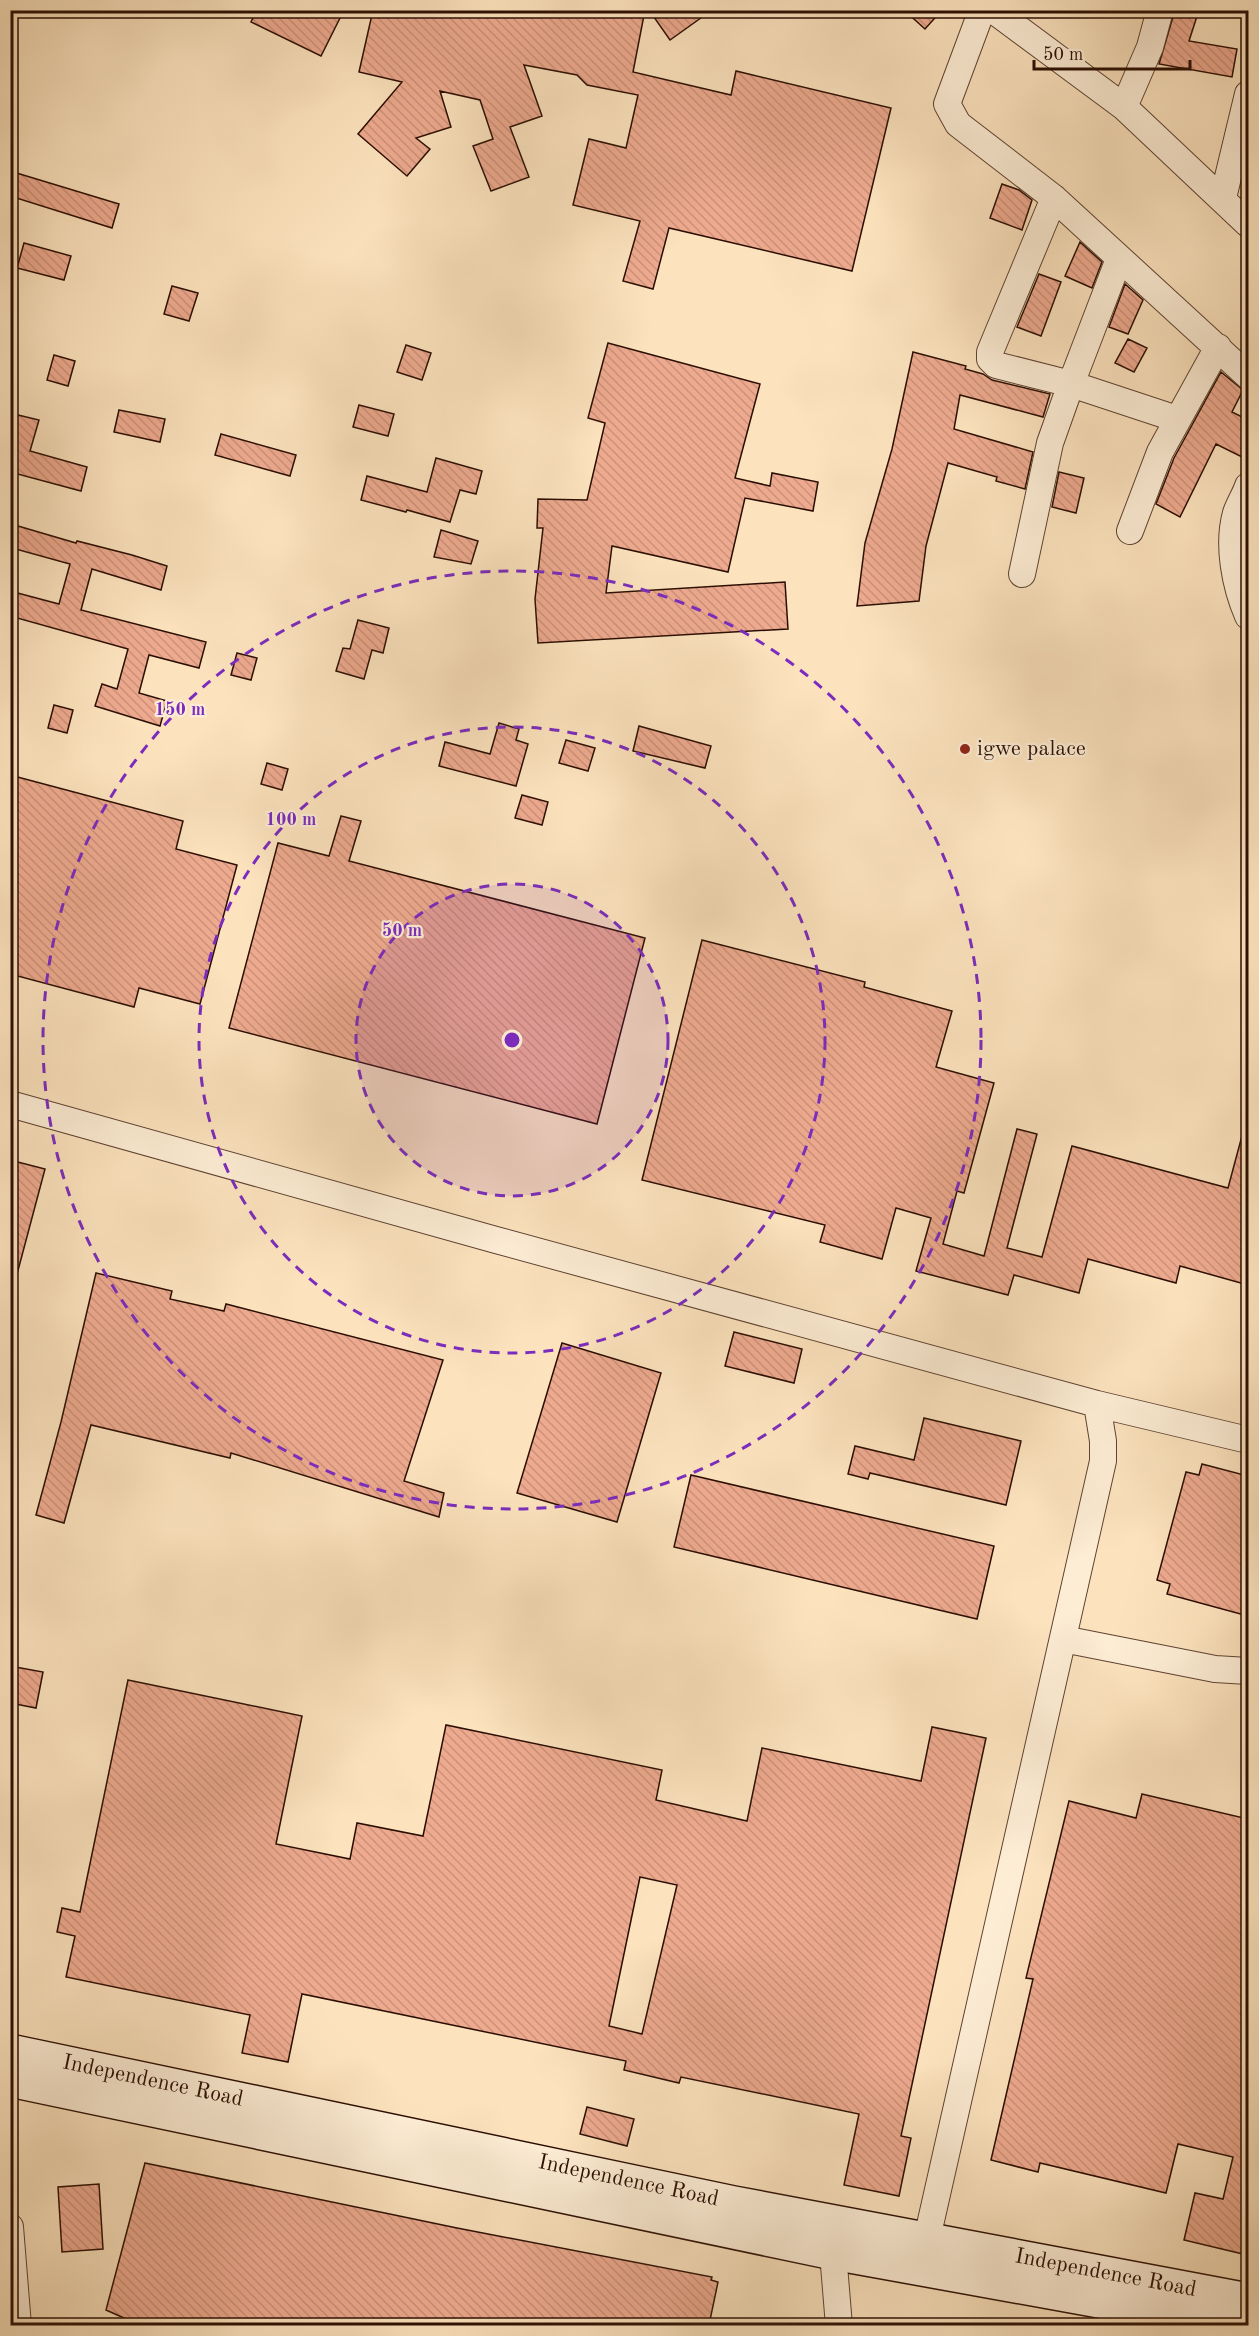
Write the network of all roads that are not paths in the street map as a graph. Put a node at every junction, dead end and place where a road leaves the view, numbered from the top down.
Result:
1 (982, 10) edge
2 (993, 10) edge
3 (1160, 10) edge
4 (1248, 94) edge
5 (1124, 107) junction
6 (1054, 198) junction
7 (1223, 198) junction
8 (1248, 224) edge
9 (1119, 259) junction
10 (1218, 347) junction
11 (1248, 376) edge
12 (1071, 384) junction
13 (1177, 419) junction
14 (1248, 486) edge
15 (1130, 531) dead end
16 (1022, 574) dead end
17 (1248, 616) edge
18 (10, 1104) edge
19 (1096, 1404) junction
20 (1248, 1440) edge
21 (1063, 1639) junction
22 (1248, 1671) edge
23 (10, 2052) edge
24 (10, 2080) edge
25 (10, 2226) edge
26 (834, 2238) junction
27 (923, 2255) junction
28 (1248, 2301) edge
29 (18, 2325) edge
30 (839, 2325) edge
31 (1237, 2325) edge

1 - 6 street
2 - 5 street
3 - 5 street
4 - 7 street
5 - 7 street
6 - 9 street
6 - 12 street
7 - 8 street
9 - 10 street
9 - 12 street
10 - 11 street
10 - 13 street
12 - 13 street
12 - 16 street
13 - 15 street
14 - 17 street
18 - 19 street
19 - 20 street
19 - 21 street
21 - 22 street
21 - 27 street
23 - 26 main road, Independence Road
24 - 26 main road, Independence Road
25 - 29 street
26 - 27 main road, Independence Road
26 - 30 street
27 - 28 main road, Independence Road
27 - 31 main road, Independence Road

